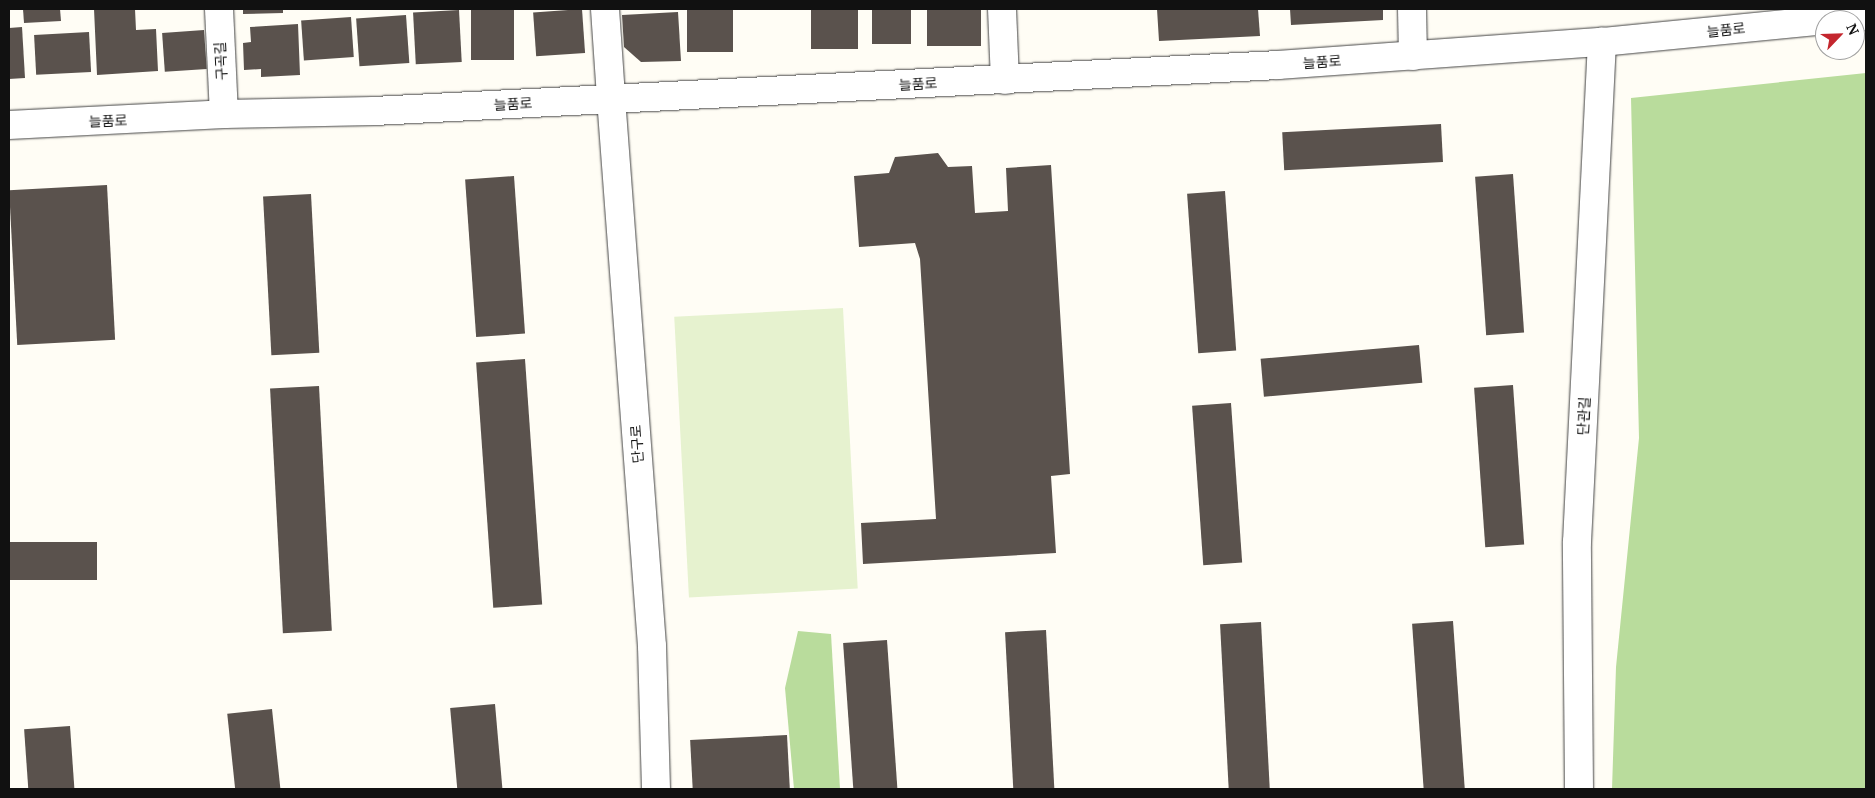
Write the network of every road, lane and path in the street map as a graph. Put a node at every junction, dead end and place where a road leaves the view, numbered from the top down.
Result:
1 (219, 9) edge
2 (605, 9) edge
3 (1002, 9) edge
4 (1412, 9) edge
5 (1815, 21) edge
6 (1602, 42) junction
7 (1413, 56) junction
8 (1005, 80) junction
9 (611, 98) junction
10 (224, 114) junction
11 (9, 125) edge
12 (656, 789) edge
13 (1580, 789) edge

1 - 10 street, 구곡길
2 - 9 street, 단구로
3 - 8 street
4 - 7 street
5 - 6 street, 늘품로
6 - 7 street, 늘품로
6 - 13 street, 단관길
7 - 8 street, 늘품로
8 - 9 street, 늘품로
9 - 10 street, 늘품로
9 - 12 street, 단구로
10 - 11 street, 늘품로

